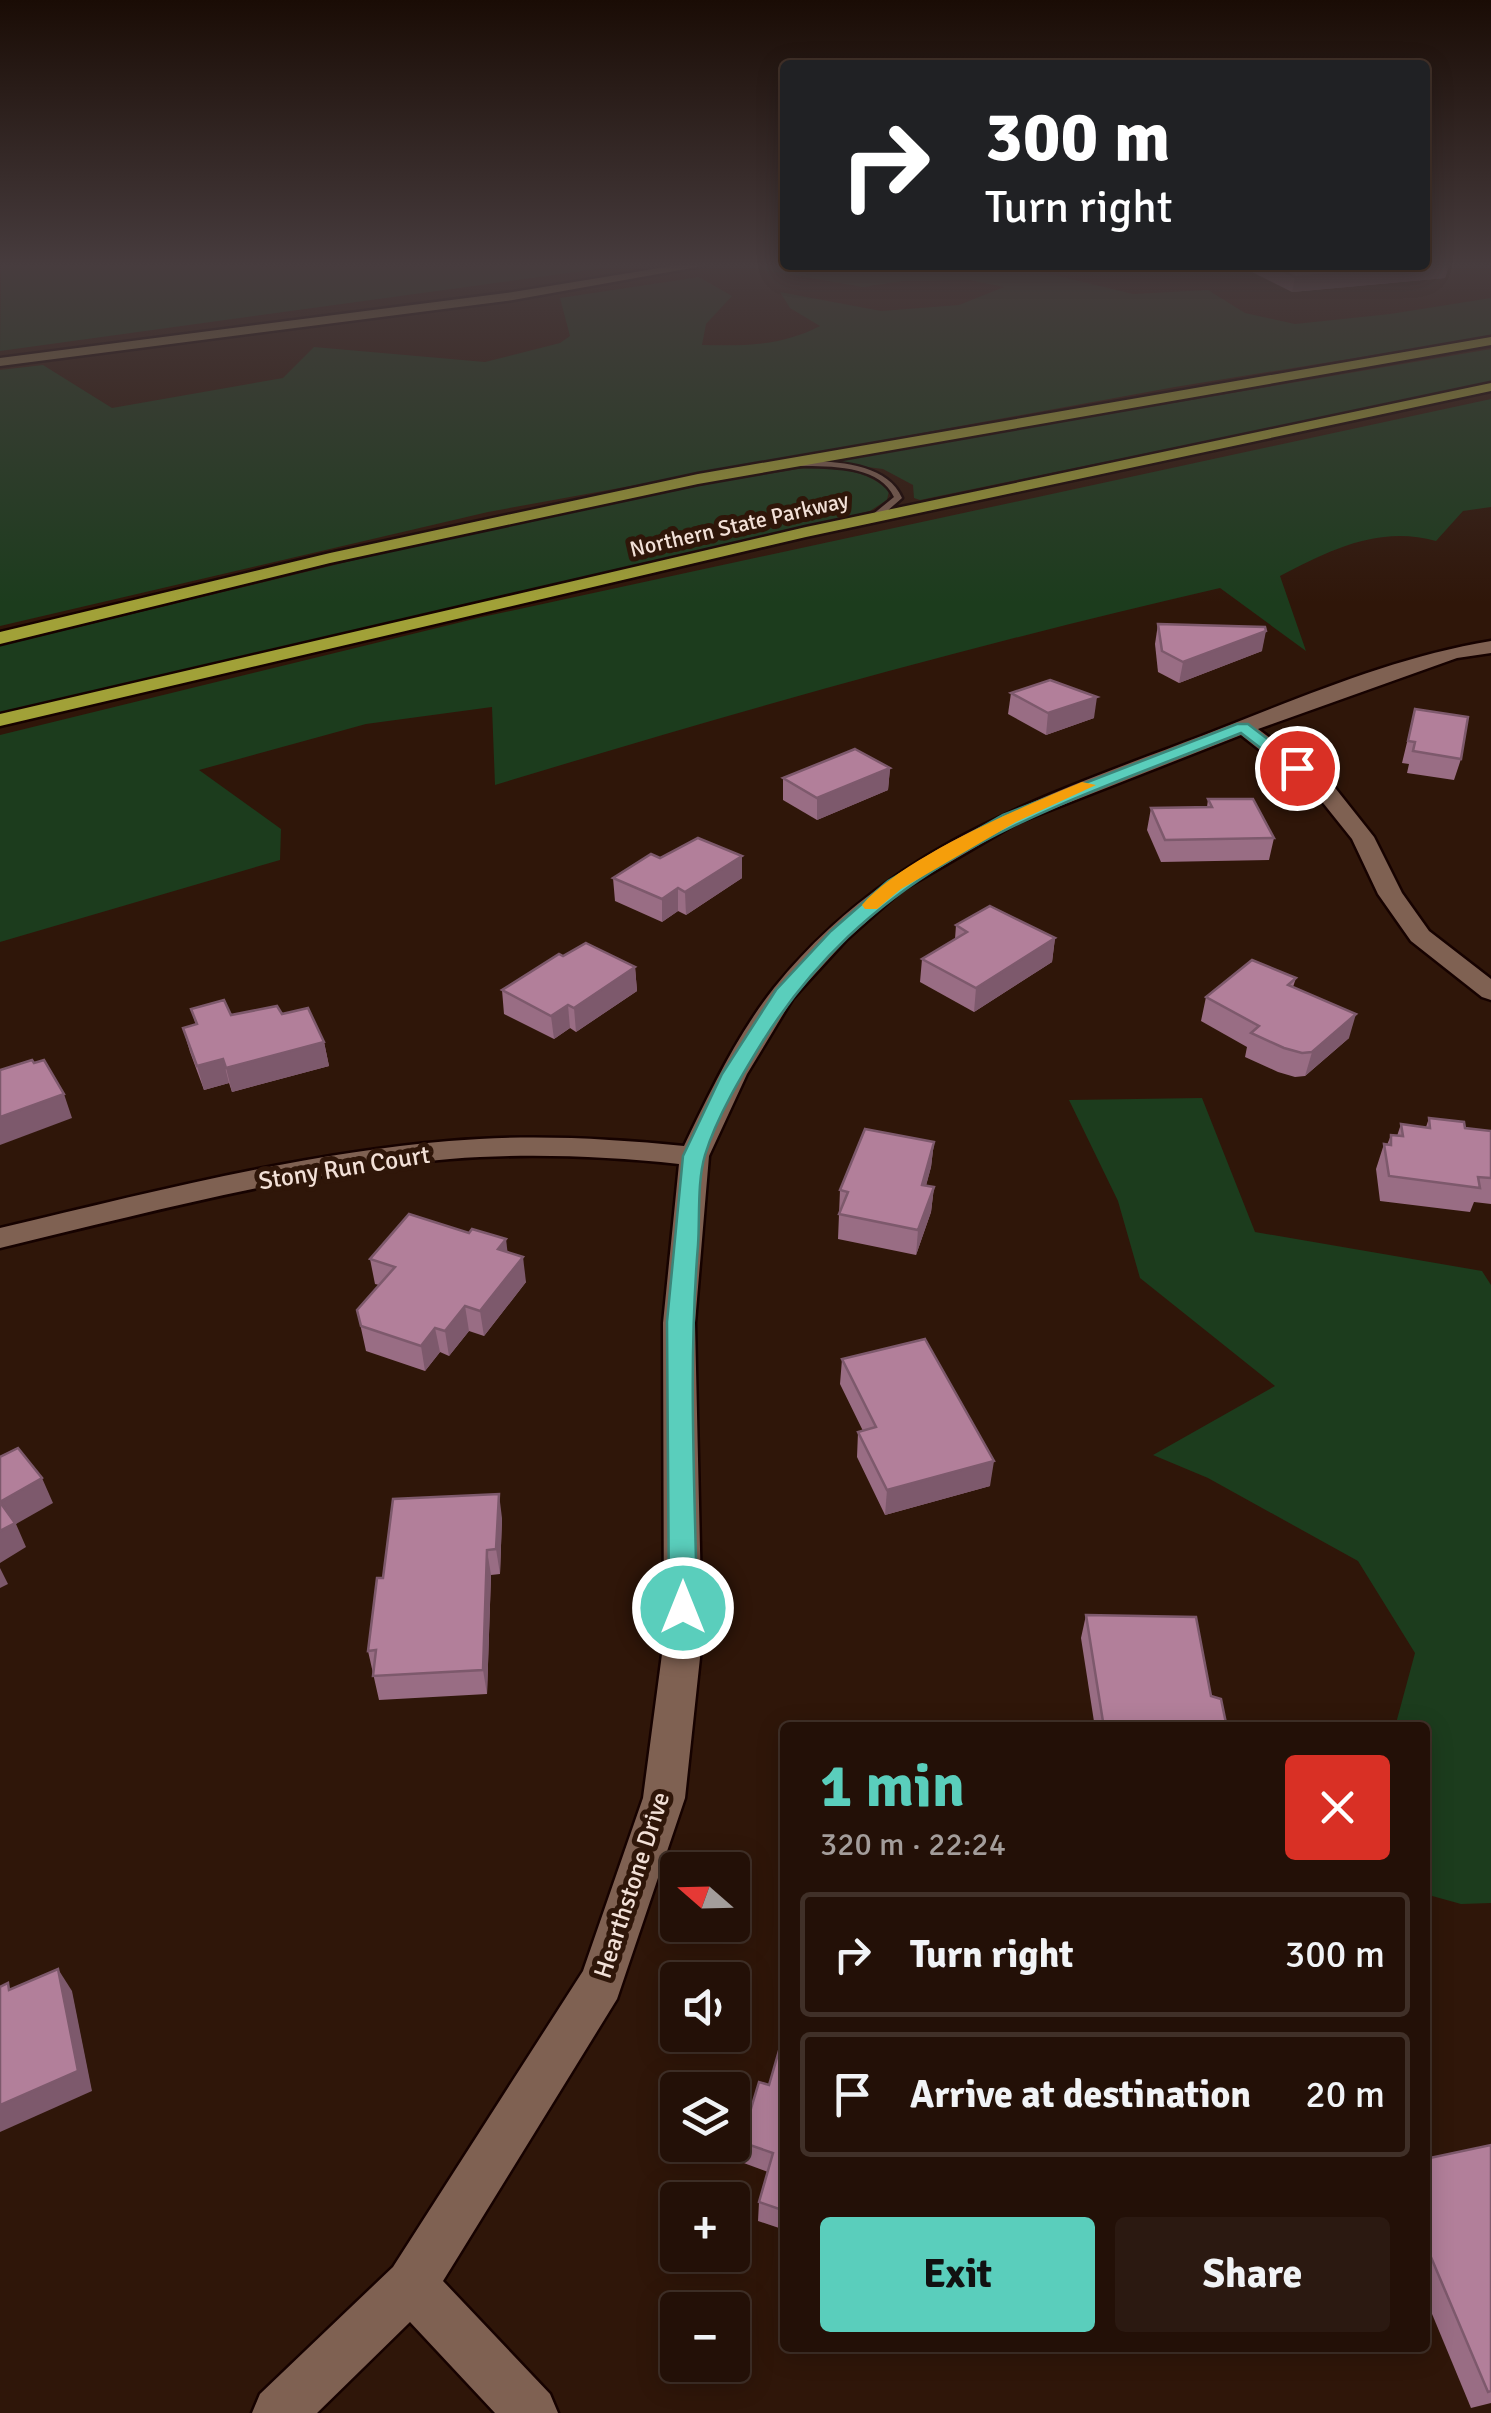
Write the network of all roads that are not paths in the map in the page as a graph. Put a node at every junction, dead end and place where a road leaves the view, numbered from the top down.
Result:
1 (1279, 378) edge
2 (1491, 387) edge
3 (778, 464) junction
4 (875, 517) junction
5 (0, 638) edge
6 (1491, 646) edge
7 (0, 720) edge
8 (1242, 727) junction
9 (1491, 992) edge
10 (694, 1156) junction
11 (0, 1238) edge
12 (410, 2285) junction
13 (279, 2413) edge
14 (531, 2413) edge

1 - 3 highway, Northern State Parkway
2 - 4 highway, Northern State Parkway
3 - 4 lane
3 - 5 highway, Northern State Parkway
4 - 7 highway, Northern State Parkway
6 - 8 street, Hearthstone Drive
8 - 9 street
8 - 10 street, Hearthstone Drive
10 - 11 street, Stony Run Court
10 - 12 street, Hearthstone Drive
12 - 13 street, Hearthstone Drive
12 - 14 street

